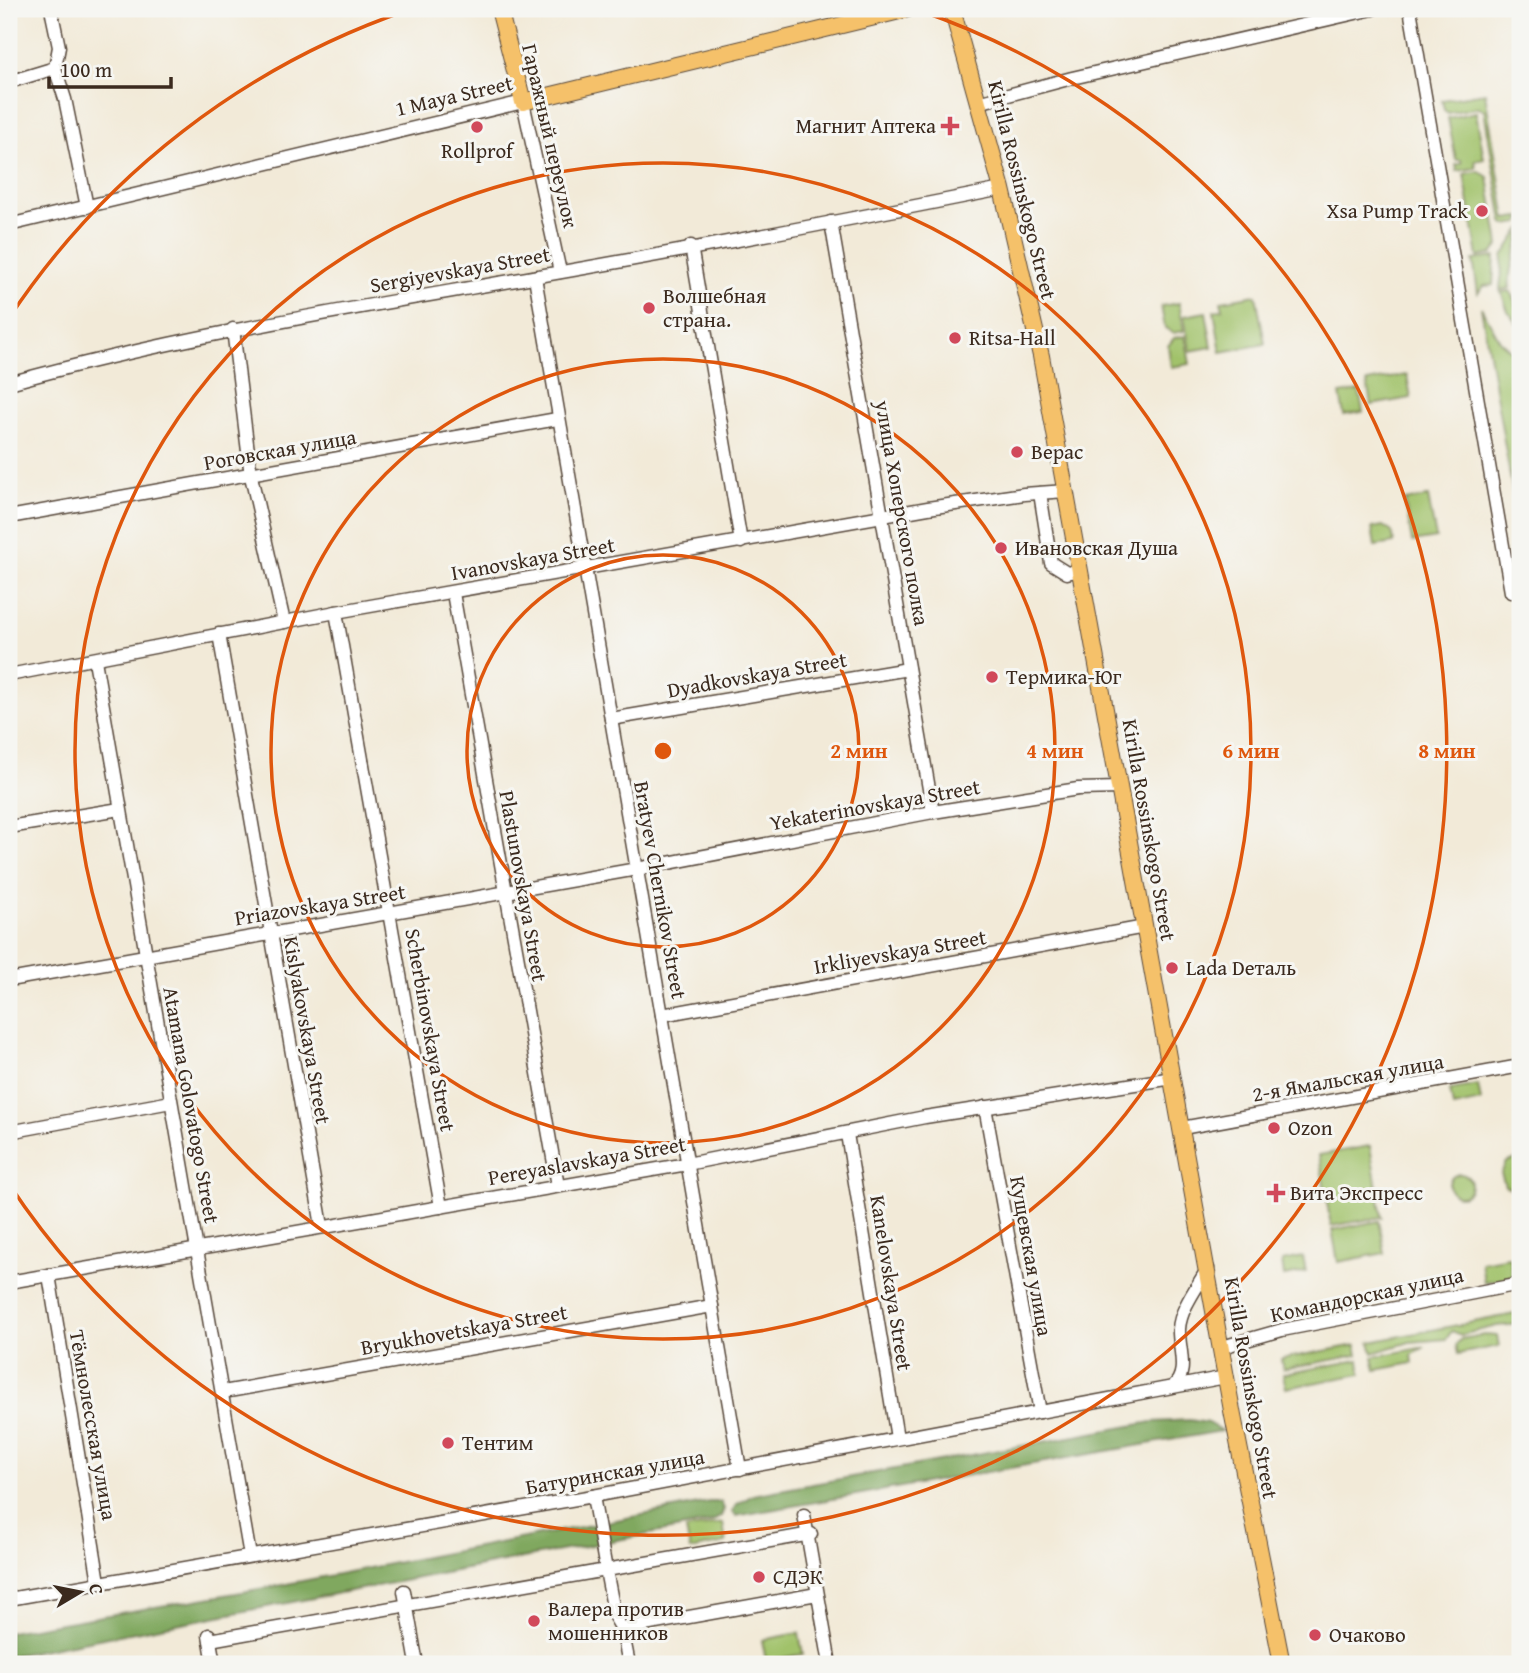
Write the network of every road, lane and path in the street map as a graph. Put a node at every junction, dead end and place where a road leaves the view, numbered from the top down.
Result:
1 (51, 9) edge
2 (499, 9) edge
3 (908, 9) edge
4 (952, 9) edge
5 (1373, 9) edge
6 (1410, 9) edge
7 (55, 68) junction
8 (9, 82) edge
9 (525, 101) junction
10 (978, 103) junction
11 (1002, 189) junction
12 (87, 207) junction
13 (831, 222) junction
14 (9, 225) edge
15 (691, 246) junction
16 (560, 272) junction
17 (535, 277) junction
18 (233, 329) junction
19 (9, 383) edge
20 (557, 419) junction
21 (251, 476) junction
22 (1066, 491) junction
23 (1040, 493) junction
24 (9, 517) edge
25 (883, 517) junction
26 (741, 542) junction
27 (585, 569) junction
28 (1080, 570) junction
29 (1511, 592) dead end
30 (453, 593) junction
31 (336, 612) junction
32 (284, 622) junction
33 (219, 634) junction
34 (95, 660) junction
35 (908, 669) junction
36 (9, 676) edge
37 (611, 719) junction
38 (1120, 788) junction
39 (120, 809) junction
40 (933, 812) junction
41 (9, 827) edge
42 (637, 869) junction
43 (504, 893) junction
44 (390, 914) junction
45 (1145, 927) junction
46 (270, 933) junction
47 (145, 955) junction
48 (9, 980) edge
49 (662, 1014) junction
50 (1520, 1066) edge
51 (1172, 1078) junction
52 (171, 1102) junction
53 (985, 1107) junction
54 (1182, 1128) junction
55 (9, 1132) edge
56 (847, 1134) junction
57 (687, 1164) junction
58 (558, 1186) junction
59 (441, 1207) junction
60 (322, 1226) junction
61 (198, 1248) junction
62 (1208, 1268) junction
63 (49, 1275) junction
64 (9, 1282) edge
65 (1520, 1284) edge
66 (712, 1306) junction
67 (1222, 1347) junction
68 (1226, 1377) junction
69 (1172, 1387) junction
70 (223, 1392) junction
71 (1040, 1412) junction
72 (897, 1438) junction
73 (740, 1469) junction
74 (593, 1496) junction
75 (804, 1515) dead end
76 (809, 1534) junction
77 (250, 1556) junction
78 (607, 1570) junction
79 (99, 1582) junction
80 (404, 1591) dead end
81 (817, 1594) junction
82 (9, 1599) edge
83 (406, 1606) junction
84 (622, 1629) junction
85 (214, 1664) edge
86 (416, 1664) edge
87 (629, 1664) edge
88 (830, 1664) edge
89 (1282, 1664) edge

1 - 7 street
2 - 9 main road, Гаражный переулок
3 - 9 main road, 1 Maya Street
4 - 10 main road, Kirilla Rossinskogo Street
5 - 10 street
6 - 29 street
7 - 8 street
7 - 12 street
9 - 12 street, 1 Maya Street
9 - 16 street, Гаражный переулок
10 - 11 main road, Kirilla Rossinskogo Street
11 - 13 street, Sergiyevskaya Street
11 - 22 main road, Kirilla Rossinskogo Street
12 - 14 street, 1 Maya Street
13 - 15 street, Sergiyevskaya Street
13 - 25 street, улица Хоперского полка
15 - 16 street, Sergiyevskaya Street
15 - 26 street
16 - 17 street, Sergiyevskaya Street
17 - 18 street, Sergiyevskaya Street
17 - 20 street, Bratyev Chernikov Street
18 - 19 street, Sergiyevskaya Street
18 - 21 street
20 - 21 street, Роговская улица
20 - 27 street, Bratyev Chernikov Street
21 - 24 street, Роговская улица
21 - 32 street
22 - 23 street, Ivanovskaya Street
22 - 28 main road, Kirilla Rossinskogo Street
23 - 25 street, Ivanovskaya Street
23 - 28 street
25 - 26 street, Ivanovskaya Street
25 - 35 street, улица Хоперского полка
26 - 27 street, Ivanovskaya Street
27 - 30 street, Ivanovskaya Street
27 - 37 street, Bratyev Chernikov Street
28 - 38 main road, Kirilla Rossinskogo Street
30 - 31 street, Ivanovskaya Street
30 - 43 street, Plastunovskaya Street
31 - 32 street, Ivanovskaya Street
31 - 44 street, Scherbinovskaya Street
32 - 33 street, Ivanovskaya Street
33 - 34 street, Ivanovskaya Street
33 - 46 street, Kislyakovskaya Street
34 - 36 street, Ivanovskaya Street
34 - 39 street, Atamana Golovatogo Street
35 - 37 street, Dyadkovskaya Street
35 - 40 street, улица Хоперского полка
37 - 42 street, Bratyev Chernikov Street
38 - 40 street, Yekaterinovskaya Street
38 - 45 main road, Kirilla Rossinskogo Street
39 - 41 street
39 - 47 street, Atamana Golovatogo Street
40 - 42 street, Yekaterinovskaya Street
42 - 43 street, Priazovskaya Street
42 - 49 street, Bratyev Chernikov Street
43 - 44 street, Priazovskaya Street
43 - 58 street, Plastunovskaya Street
44 - 46 street, Priazovskaya Street
44 - 59 street, Scherbinovskaya Street
45 - 49 street, Irkliyevskaya Street
45 - 51 main road, Kirilla Rossinskogo Street
46 - 47 street, Priazovskaya Street
46 - 60 street, Kislyakovskaya Street
47 - 48 street, Priazovskaya Street
47 - 52 street, Atamana Golovatogo Street
49 - 57 street, Bratyev Chernikov Street
50 - 54 street, 2-я Ямальская улица
51 - 53 street, Pereyaslavskaya Street
51 - 54 main road, Kirilla Rossinskogo Street
52 - 55 street
52 - 61 street, Atamana Golovatogo Street
53 - 56 street, Pereyaslavskaya Street
53 - 71 street, Кущевская улица
54 - 62 main road, Kirilla Rossinskogo Street
56 - 57 street, Pereyaslavskaya Street
56 - 72 street, Kanelovskaya Street
57 - 58 street, Pereyaslavskaya Street
57 - 66 street, Bratyev Chernikov Street
58 - 59 street, Pereyaslavskaya Street
59 - 60 street, Pereyaslavskaya Street
60 - 61 street, Pereyaslavskaya Street
61 - 63 street, Pereyaslavskaya Street
61 - 70 street, Atamana Golovatogo Street
62 - 67 main road, Kirilla Rossinskogo Street
62 - 69 street
63 - 64 street, Pereyaslavskaya Street
63 - 79 street, Тёмнолесская улица
65 - 67 street, Командорская улица
66 - 70 street, Bryukhovetskaya Street
66 - 73 street, Bratyev Chernikov Street
67 - 68 main road, Kirilla Rossinskogo Street
68 - 69 street, Батуринская улица
68 - 89 main road, Kirilla Rossinskogo Street
69 - 71 street, Батуринская улица
70 - 77 street, Atamana Golovatogo Street
71 - 72 street, Батуринская улица
72 - 73 street, Батуринская улица
73 - 74 street, Батуринская улица
74 - 77 street, Батуринская улица
74 - 78 street
75 - 76 street
76 - 78 street
76 - 81 street
77 - 79 street, Батуринская улица
78 - 83 street
78 - 84 street
79 - 82 street, Батуринская улица
80 - 83 street
81 - 84 street
81 - 88 street
83 - 85 street
83 - 86 street
84 - 87 street

